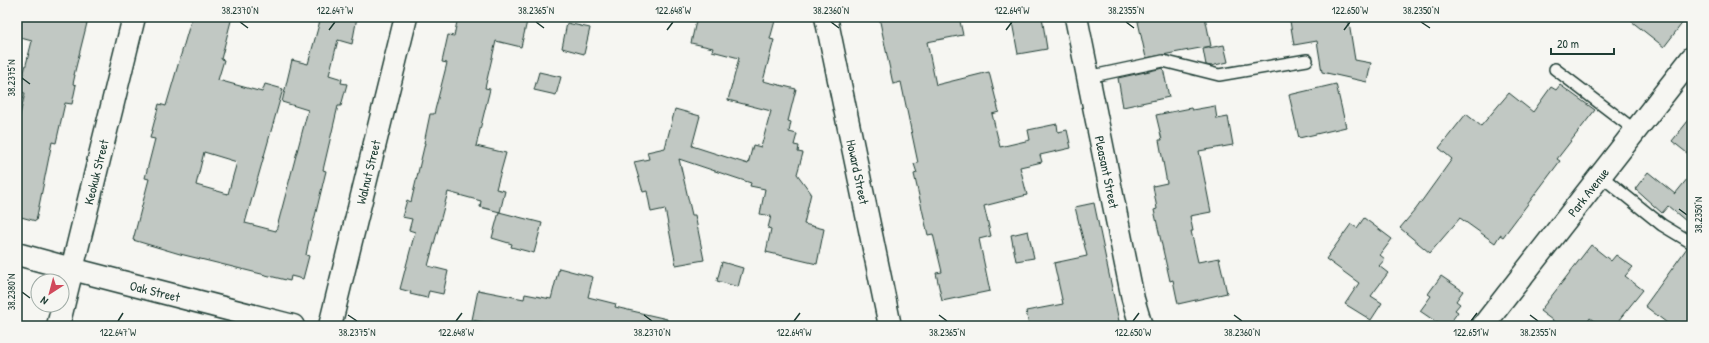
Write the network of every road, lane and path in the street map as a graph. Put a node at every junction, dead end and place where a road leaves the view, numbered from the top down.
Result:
1 (134, 17) edge
2 (406, 17) edge
3 (826, 17) edge
4 (1076, 17) edge
5 (1692, 58) edge
6 (1307, 60) dead end
7 (1555, 69) dead end
8 (1088, 77) junction
9 (1636, 131) junction
10 (1601, 176) junction
11 (1692, 243) edge
12 (17, 254) edge
13 (72, 269) junction
14 (58, 326) edge
15 (293, 326) edge
16 (330, 326) edge
17 (890, 326) edge
18 (1140, 326) edge
19 (1483, 326) edge

1 - 13 street, Keokuk Street
2 - 16 street, Walnut Street
3 - 17 street, Howard Street
4 - 8 street, Pleasant Street
5 - 9 street, Park Avenue
6 - 8 lane
7 - 9 lane
8 - 18 street, Pleasant Street
9 - 10 street, Park Avenue
10 - 11 lane
10 - 19 street, Park Avenue
12 - 13 street, Oak Street
13 - 14 street, Keokuk Street
13 - 15 street, Oak Street

